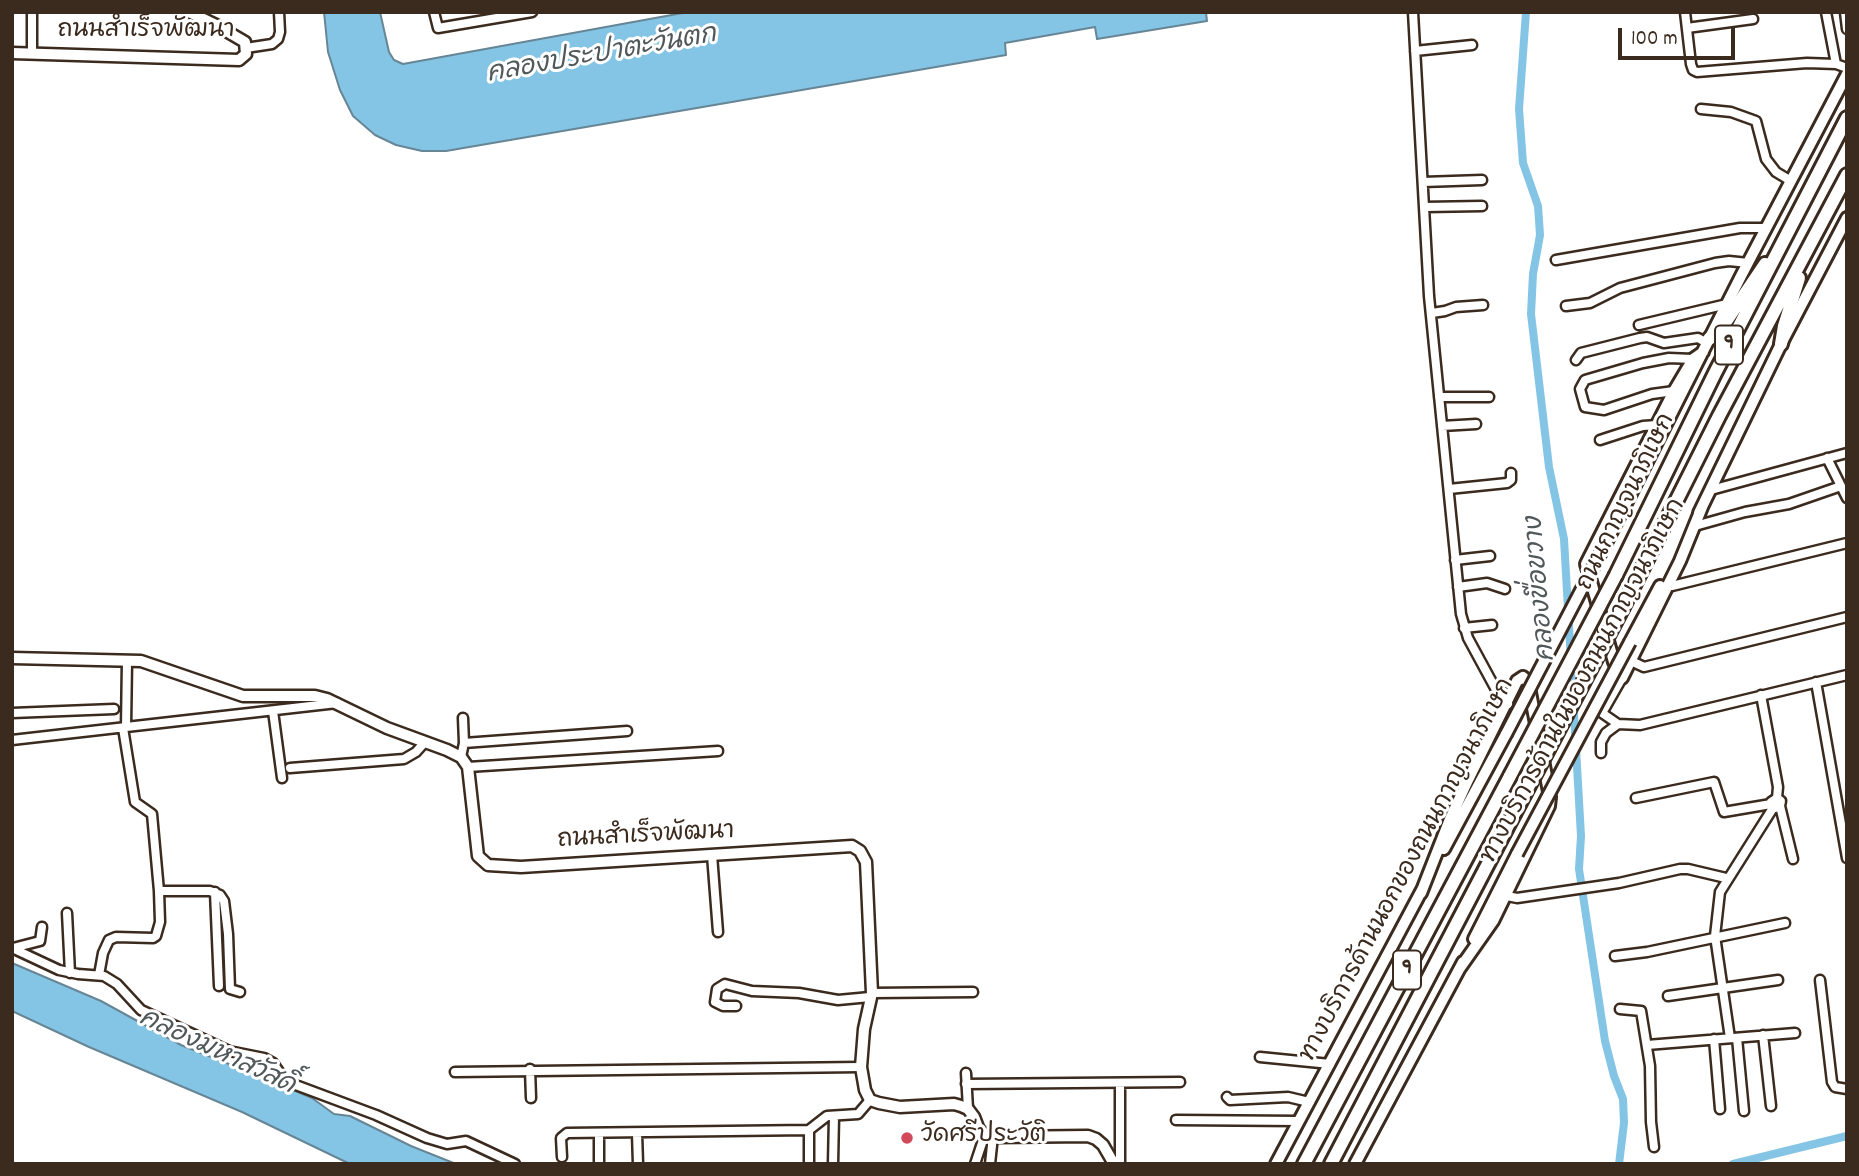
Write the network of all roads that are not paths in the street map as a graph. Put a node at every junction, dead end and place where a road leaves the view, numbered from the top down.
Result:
1 (32, 12) edge
2 (188, 12) edge
3 (279, 12) edge
4 (434, 12) edge
5 (532, 12) edge
6 (1413, 12) edge
7 (1685, 12) edge
8 (1826, 12) edge
9 (1845, 12) edge
10 (481, 17) edge
11 (1753, 19) dead end
12 (1687, 28) junction
13 (1847, 29) edge
14 (1472, 45) dead end
15 (246, 48) junction
16 (1415, 51) junction
17 (12, 53) edge
18 (33, 54) junction
19 (1836, 64) junction
20 (1847, 68) edge
21 (1847, 74) edge
22 (1701, 108) dead end
23 (1847, 118) edge
24 (1847, 175) edge
25 (1482, 180) dead end
26 (1791, 181) junction
27 (1423, 182) junction
28 (1482, 206) dead end
29 (1425, 208) junction
30 (1847, 218) edge
31 (1766, 228) junction
32 (1810, 245) junction
33 (1778, 249) junction
34 (1556, 260) dead end
35 (1748, 263) junction
36 (1727, 304) junction
37 (1483, 305) dead end
38 (1566, 306) dead end
39 (1432, 313) junction
40 (1639, 326) dead end
41 (1781, 344) junction
42 (1706, 345) junction
43 (1693, 359) junction
44 (1576, 360) dead end
45 (1674, 391) junction
46 (1439, 397) junction
47 (1489, 397) dead end
48 (1476, 424) dead end
49 (1657, 425) junction
50 (1442, 426) junction
51 (1600, 440) dead end
52 (1847, 453) edge
53 (1827, 458) junction
54 (1511, 473) dead end
55 (1841, 486) junction
56 (1449, 489) junction
57 (1711, 491) junction
58 (1847, 498) edge
59 (1702, 507) junction
60 (1695, 526) junction
61 (1847, 543) edge
62 (1490, 556) dead end
63 (1455, 560) junction
64 (1668, 585) junction
65 (1458, 587) junction
66 (1505, 589) dead end
67 (1847, 617) edge
68 (1492, 625) dead end
69 (1464, 628) junction
70 (12, 658) edge
71 (127, 661) junction
72 (1631, 661) junction
73 (1847, 675) edge
74 (1622, 678) junction
75 (1816, 682) junction
76 (1761, 695) junction
77 (337, 704) junction
78 (1507, 704) junction
79 (114, 709) dead end
80 (273, 711) junction
81 (12, 713) edge
82 (463, 718) dead end
83 (1618, 724) junction
84 (125, 727) junction
85 (627, 731) dead end
86 (12, 740) edge
87 (425, 742) junction
88 (464, 743) junction
89 (718, 751) dead end
90 (1601, 753) dead end
91 (461, 757) junction
92 (468, 767) junction
93 (290, 768) dead end
94 (282, 778) dead end
95 (1636, 798) dead end
96 (1775, 804) junction
97 (712, 855) junction
98 (1847, 858) edge
99 (1793, 859) dead end
100 (1726, 878) junction
101 (159, 891) junction
102 (215, 892) junction
103 (1421, 893) junction
104 (1507, 895) junction
105 (67, 913) dead end
106 (1785, 923) dead end
107 (43, 927) dead end
108 (719, 932) dead end
109 (1714, 936) junction
110 (13, 948) edge
111 (1615, 956) dead end
112 (1460, 968) junction
113 (70, 973) junction
114 (99, 975) junction
115 (1778, 980) dead end
116 (1820, 980) dead end
117 (219, 986) dead end
118 (1723, 988) junction
119 (240, 992) dead end
120 (973, 992) dead end
121 (871, 995) junction
122 (1668, 996) dead end
123 (736, 1006) dead end
124 (1620, 1009) dead end
125 (1795, 1032) dead end
126 (1763, 1035) junction
127 (1733, 1038) junction
128 (1714, 1040) junction
129 (1647, 1045) junction
130 (1260, 1057) dead end
131 (1330, 1064) junction
132 (861, 1067) junction
133 (530, 1069) junction
134 (455, 1072) dead end
135 (966, 1073) dead end
136 (1180, 1082) dead end
137 (1120, 1083) junction
138 (966, 1084) junction
139 (1847, 1089) edge
140 (1227, 1097) dead end
141 (531, 1098) dead end
142 (870, 1100) junction
143 (1310, 1102) junction
144 (1771, 1106) dead end
145 (968, 1109) junction
146 (1720, 1109) dead end
147 (1744, 1111) dead end
148 (834, 1115) junction
149 (1176, 1121) dead end
150 (1299, 1121) junction
151 (809, 1130) junction
152 (637, 1133) junction
153 (599, 1134) junction
154 (989, 1135) junction
155 (1654, 1147) dead end
156 (562, 1157) dead end
157 (1276, 1162) edge
158 (516, 1164) edge
159 (599, 1164) edge
160 (638, 1164) edge
161 (809, 1164) edge
162 (833, 1164) edge
163 (975, 1164) edge
164 (990, 1164) edge
165 (1114, 1164) edge
166 (1120, 1164) edge
167 (1304, 1164) edge
168 (1331, 1164) edge
169 (1355, 1164) edge

1 - 18 street
2 - 15 street, ถนนสำเร็จพัฒนา
3 - 15 street
4 - 10 street
5 - 10 street
6 - 16 street
7 - 12 street
8 - 19 street
9 - 13 street
11 - 12 street
12 - 19 street
14 - 16 street
15 - 18 street, ถนนสำเร็จพัฒนา
16 - 27 street
17 - 18 street, ถนนสำเร็จพัฒนา
19 - 20 street
21 - 26 main road, ทางบริการด้านนอกของถนนกาญจนาภิเษก
22 - 26 street
23 - 33 highway, ถนนกาญจนาภิเษก / 9
24 - 32 highway, ถนนกาญจนาภิเษก / 9
25 - 27 street
26 - 31 main road, ทางบริการด้านนอกของถนนกาญจนาภิเษก
27 - 29 street
28 - 29 street
29 - 39 street
30 - 41 main road, ทางบริการด้านในของถนนกาญจนาภิเษก
31 - 34 street
31 - 35 main road, ทางบริการด้านนอกของถนนกาญจนาภิเษก
32 - 41 highway
32 - 168 highway, ถนนกาญจนาภิเษก / 9, bridge
33 - 42 highway
33 - 167 highway, ถนนกาญจนาภิเษก / 9, bridge
35 - 36 main road, ทางบริการด้านนอกของถนนกาญจนาภิเษก
35 - 38 street
36 - 40 street
36 - 42 main road, ทางบริการด้านนอกของถนนกาญจนาภิเษก
37 - 39 street
39 - 46 street
41 - 57 main road, ทางบริการด้านในของถนนกาญจนาภิเษก
42 - 43 main road
42 - 44 street
42 - 103 main road, ทางบริการด้านนอกของถนนกาญจนาภิเษก, bridge
43 - 45 main road
43 - 45 street
45 - 49 main road
46 - 47 street
46 - 50 street
48 - 50 street
49 - 51 street
49 - 74 main road
50 - 56 street
52 - 53 street
53 - 55 street
53 - 57 street
54 - 56 street
55 - 58 street
55 - 60 street
56 - 63 street
57 - 59 main road, ทางบริการด้านในของถนนกาญจนาภิเษก
59 - 60 main road
59 - 112 main road, ทางบริการด้านในของถนนกาญจนาภิเษก, bridge
60 - 64 main road
61 - 64 street
62 - 63 street
63 - 65 street
64 - 72 main road
65 - 66 street
65 - 69 street
67 - 72 street
68 - 69 street
69 - 78 street
70 - 71 street
71 - 77 street
71 - 84 street
72 - 74 main road
73 - 75 street
74 - 83 street
75 - 76 street
75 - 98 street
76 - 83 street
76 - 96 street
77 - 80 street
77 - 87 street
78 - 103 main road
78 - 104 main road
79 - 81 street
80 - 84 street
80 - 94 street
82 - 88 street
83 - 90 street
84 - 86 street
84 - 101 street
85 - 88 street
87 - 91 street
87 - 93 street
88 - 91 street
89 - 92 street
91 - 92 street, ถนนสำเร็จพัฒนา
92 - 97 street, ถนนสำเร็จพัฒนา
95 - 96 street
96 - 99 street
96 - 100 street
97 - 108 street
97 - 121 street, ถนนสำเร็จพัฒนา
100 - 104 street
100 - 109 street
101 - 102 street
101 - 114 street
102 - 117 street
102 - 119 street
103 - 131 main road, ทางบริการด้านนอกของถนนกาญจนาภิเษก
104 - 112 main road
105 - 113 street
106 - 109 street
107 - 110 street
109 - 111 street
109 - 118 street
110 - 113 street
112 - 169 main road, ทางบริการด้านในของถนนกาญจนาภิเษก
113 - 114 street
114 - 158 street
115 - 118 street
116 - 139 street
118 - 122 street
118 - 127 street
120 - 121 street
121 - 123 street
121 - 132 street, ถนนสำเร็จพัฒนา
124 - 129 street
125 - 126 street
126 - 127 street
126 - 144 street
127 - 128 street
127 - 147 street
128 - 129 street
128 - 146 street
129 - 155 street
130 - 131 street
131 - 143 main road, ทางบริการด้านนอกของถนนกาญจนาภิเษก
132 - 133 street
132 - 142 street, ถนนสำเร็จพัฒนา
133 - 134 street
133 - 141 street
135 - 138 street
136 - 137 street
137 - 138 street
137 - 166 street
138 - 145 street
140 - 143 street
142 - 145 street
142 - 148 street
143 - 150 main road, ทางบริการด้านนอกของถนนกาญจนาภิเษก
145 - 154 street
148 - 151 street
148 - 162 street
149 - 150 street
150 - 157 main road, ทางบริการด้านนอกของถนนกาญจนาภิเษก
151 - 152 street
151 - 161 street
152 - 153 street
152 - 160 street
153 - 156 street
153 - 159 street
154 - 163 street
154 - 164 street
154 - 165 street

